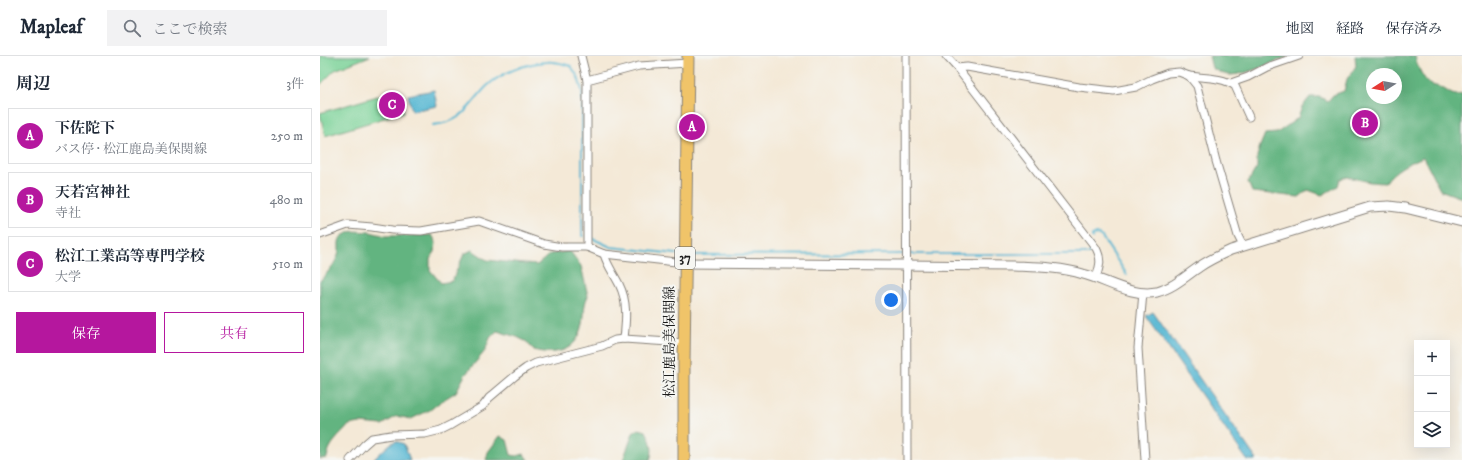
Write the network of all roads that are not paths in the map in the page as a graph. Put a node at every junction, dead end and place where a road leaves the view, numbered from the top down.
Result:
1 (581, 56) edge
2 (906, 56) edge
3 (946, 56) edge
4 (1300, 56) edge
5 (688, 60) edge
6 (957, 68) junction
7 (1189, 76) junction
8 (588, 80) junction
9 (1231, 83) junction
10 (1249, 117) dead end
11 (1462, 222) edge
12 (320, 235) edge
13 (1243, 246) junction
14 (587, 247) junction
15 (604, 254) junction
16 (685, 264) junction
17 (907, 266) junction
18 (1096, 278) junction
19 (1143, 293) junction
20 (624, 339) junction
21 (684, 343) junction
22 (350, 460) edge
23 (684, 460) edge
24 (907, 460) edge
25 (1145, 460) edge

1 - 8 street
2 - 17 street
3 - 6 street
4 - 9 street
5 - 8 street
5 - 16 main road, 松江鹿島美保関線 / 37
6 - 7 street
6 - 18 street
7 - 9 street
7 - 13 street
8 - 14 street
9 - 10 street
11 - 13 street
12 - 14 street
13 - 19 street
14 - 15 street
15 - 16 street
15 - 20 street
16 - 17 street
16 - 21 main road, 松江鹿島美保関線 / 37
17 - 18 street
17 - 24 street
18 - 19 street
19 - 25 street
20 - 21 street
20 - 22 street
21 - 23 main road, 松江鹿島美保関線 / 37

